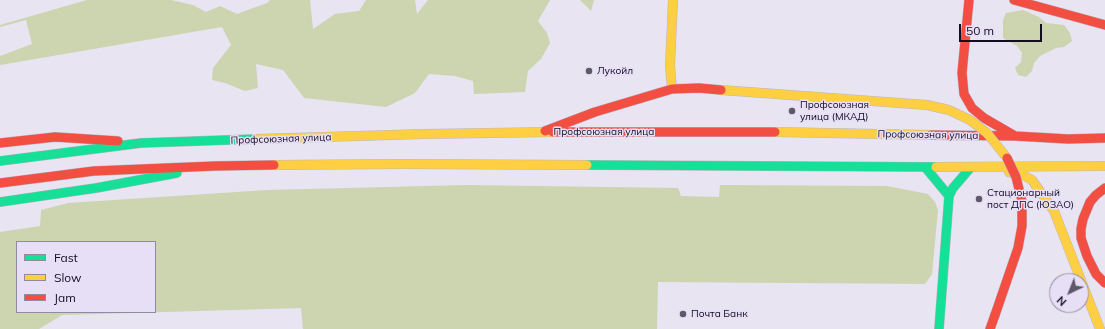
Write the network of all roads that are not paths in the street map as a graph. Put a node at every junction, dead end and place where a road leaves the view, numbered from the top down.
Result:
1 (673, 0) edge
2 (969, 0) edge
3 (1014, 0) edge
4 (1105, 25) edge
5 (672, 89) junction
6 (542, 132) junction
7 (1015, 136) junction
8 (1105, 138) edge
9 (0, 143) edge
10 (141, 143) junction
11 (0, 161) edge
12 (215, 166) junction
13 (1105, 166) edge
14 (925, 167) junction
15 (971, 167) junction
16 (989, 167) junction
17 (0, 183) edge
18 (1105, 188) edge
19 (949, 196) junction
20 (0, 202) edge
21 (1105, 283) edge
22 (939, 329) edge
23 (990, 329) edge
24 (1100, 329) edge

1 - 5 main road
2 - 7 main road
3 - 4 main road
5 - 6 main road
5 - 23 main road, bridge
6 - 7 main road, Профсоюзная улица
6 - 10 main road, Профсоюзная улица
7 - 8 main road, Профсоюзная улица
9 - 10 main road, Профсоюзная улица
10 - 11 main road, Профсоюзная улица
12 - 14 main road
12 - 17 main road
12 - 20 main road
13 - 16 main road
14 - 15 main road
14 - 19 main road
15 - 16 main road
15 - 19 main road
16 - 24 main road
18 - 21 main road
19 - 22 main road

